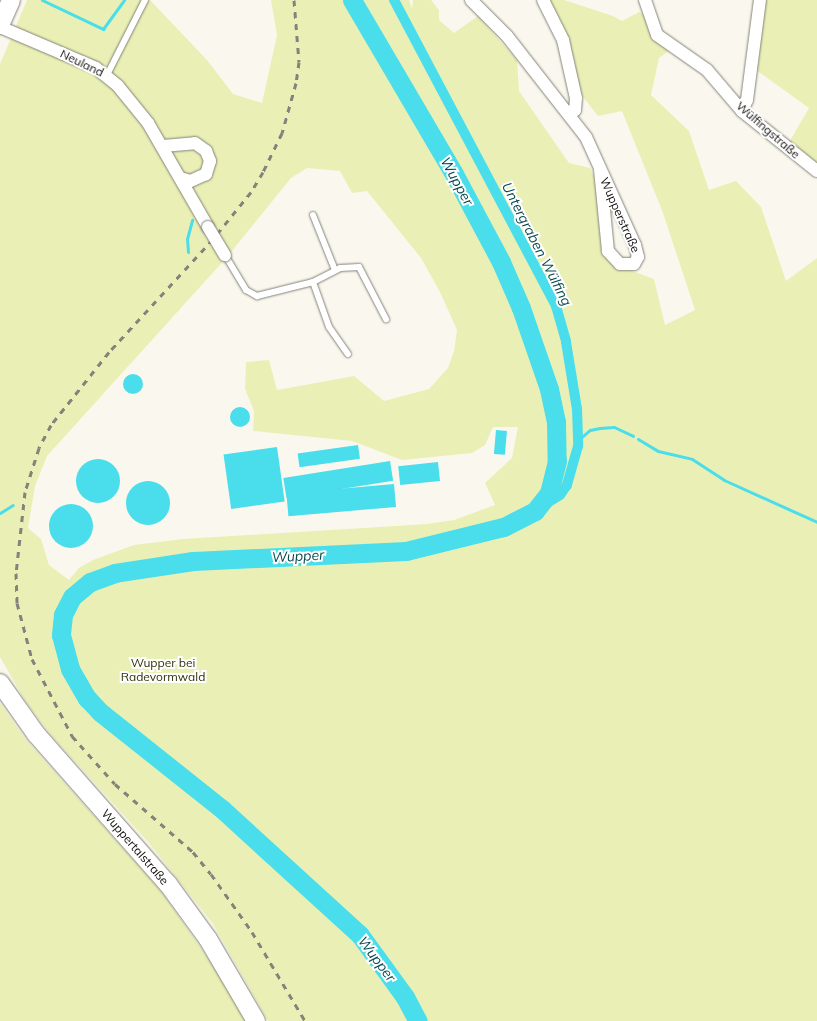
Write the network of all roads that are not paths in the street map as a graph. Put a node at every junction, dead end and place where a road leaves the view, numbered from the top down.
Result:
1 (11, 0) edge
2 (144, 0) edge
3 (471, 0) edge
4 (543, 0) edge
5 (645, 0) edge
6 (760, 0) edge
7 (0, 26) edge
8 (107, 75) junction
9 (742, 111) junction
10 (570, 114) junction
11 (163, 146) junction
12 (600, 169) junction
13 (817, 171) edge
14 (180, 178) junction
15 (313, 215) dead end
16 (225, 255) joint
17 (335, 270) junction
18 (313, 282) junction
19 (386, 319) dead end
20 (348, 354) dead end
21 (0, 682) edge
22 (256, 1021) edge

1 - 7 main road
2 - 8 lane
3 - 10 street, Wupperstraße
4 - 10 street
5 - 9 street, Wülfingstraße
6 - 9 street
7 - 8 street, Neuland
8 - 11 street, Neuland
9 - 13 street, Wülfingstraße
10 - 12 street, Wupperstraße
11 - 14 street, Neuland
11 - 14 street
12 - 12 street, Wupperstraße
14 - 16 street, Neuland, bridge
15 - 17 lane
16 - 18 lane, Neuland
17 - 18 lane, Neuland
17 - 19 lane, Neuland
18 - 20 lane
21 - 22 main road, Wuppertalstraße

